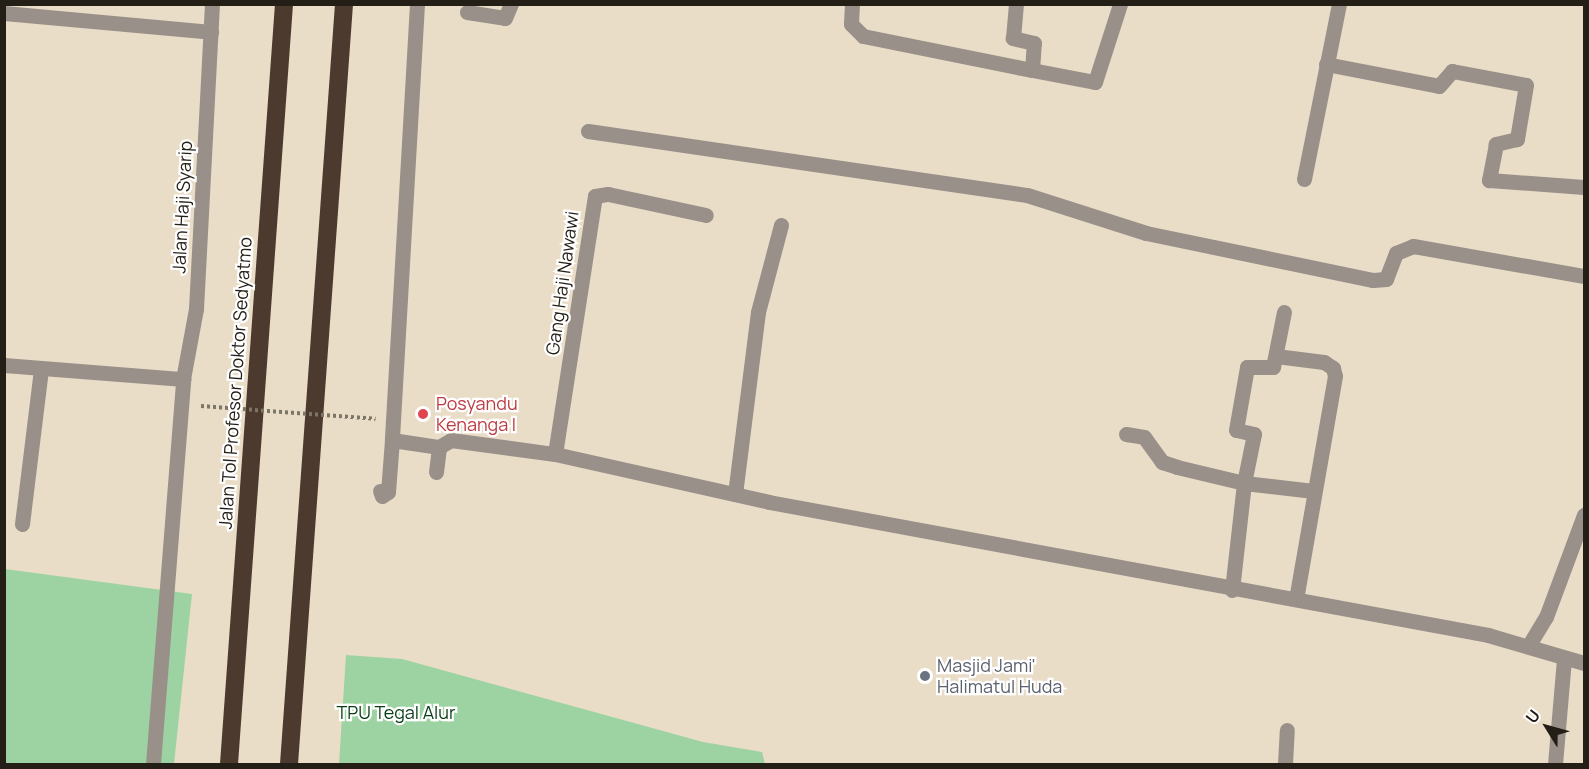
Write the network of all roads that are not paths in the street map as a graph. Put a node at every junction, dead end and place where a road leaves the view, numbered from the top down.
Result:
1 (212, 4) edge
2 (284, 4) edge
3 (344, 4) edge
4 (417, 4) edge
5 (511, 4) edge
6 (852, 4) edge
7 (1016, 4) edge
8 (1120, 4) edge
9 (1339, 4) edge
10 (467, 12) dead end
11 (4, 13) edge
12 (210, 32) junction
13 (1326, 64) junction
14 (1032, 70) junction
15 (588, 131) dead end
16 (1304, 179) dead end
17 (1584, 188) edge
18 (706, 215) dead end
19 (781, 225) dead end
20 (1584, 276) edge
21 (1284, 312) dead end
22 (1276, 356) junction
23 (4, 365) edge
24 (41, 369) junction
25 (183, 379) junction
26 (1126, 434) dead end
27 (392, 440) junction
28 (439, 447) junction
29 (555, 454) junction
30 (435, 472) dead end
31 (1244, 483) junction
32 (380, 490) dead end
33 (1314, 491) junction
34 (735, 494) junction
35 (1584, 515) edge
36 (22, 524) dead end
37 (1232, 590) junction
38 (1296, 599) junction
39 (1529, 645) junction
40 (1564, 659) junction
41 (1584, 663) edge
42 (1287, 730) dead end
43 (153, 765) edge
44 (229, 765) edge
45 (290, 765) edge
46 (1285, 765) edge
47 (1556, 765) edge

1 - 12 street, Jalan Haji Syarip
2 - 44 highway, Jalan Tol Profesor Doktor Sedyatmo
3 - 45 highway
4 - 27 street
5 - 10 street
6 - 14 street
7 - 14 street
8 - 14 street
9 - 13 street
11 - 12 street
12 - 25 street, Jalan Haji Syarip
13 - 16 street
13 - 17 street
15 - 20 street
18 - 29 street, Gang Haji Nawawi
19 - 34 street
21 - 22 street
22 - 31 street
22 - 33 street
23 - 24 street
24 - 25 street
24 - 36 street
25 - 43 street, Jalan Haji Syarip
26 - 31 street
27 - 28 street
27 - 32 street
28 - 29 street
28 - 30 street
29 - 34 street
31 - 33 street
31 - 37 street
33 - 38 street
34 - 37 street
35 - 39 street
37 - 38 street
38 - 39 street
39 - 40 street
40 - 41 street
40 - 47 street
42 - 46 street

